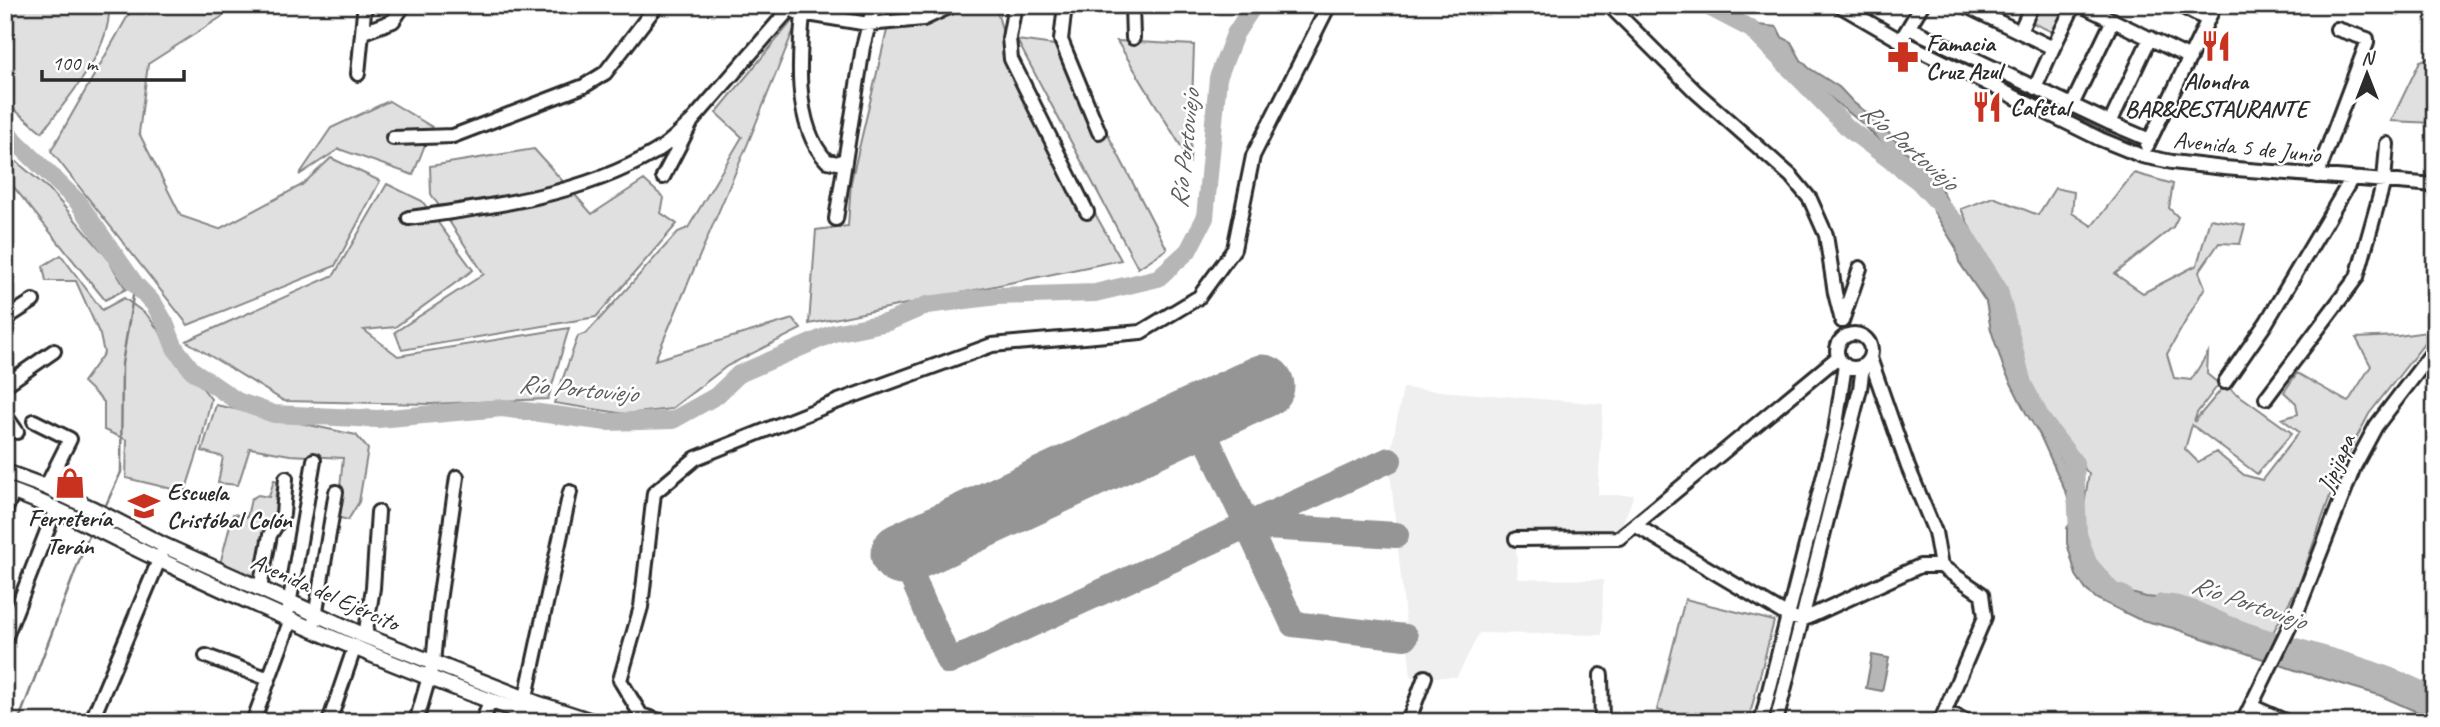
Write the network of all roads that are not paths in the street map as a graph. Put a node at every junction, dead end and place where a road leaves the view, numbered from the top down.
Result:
1 (367, 5) edge
2 (404, 5) edge
3 (657, 5) edge
4 (874, 5) edge
5 (953, 5) edge
6 (1015, 5) edge
7 (1065, 5) edge
8 (1132, 5) edge
9 (1329, 5) edge
10 (1609, 5) edge
11 (1922, 5) edge
12 (1964, 5) edge
13 (2032, 5) edge
14 (2074, 5) edge
15 (2081, 5) edge
16 (2179, 5) edge
17 (2215, 5) edge
18 (1844, 6) edge
19 (797, 9) edge
20 (1988, 10) edge
21 (2113, 20) junction
22 (2208, 20) junction
23 (868, 24) junction
24 (1909, 28) junction
25 (2337, 29) dead end
26 (362, 32) junction
27 (2020, 32) junction
28 (1133, 38) dead end
29 (2150, 38) junction
30 (1901, 41) junction
31 (2053, 48) junction
32 (2190, 58) junction
33 (358, 74) dead end
34 (2035, 88) junction
35 (2072, 105) junction
36 (692, 121) junction
37 (2110, 124) junction
38 (1099, 132) dead end
39 (393, 138) dead end
40 (2150, 140) junction
41 (2387, 144) dead end
42 (2142, 156) junction
43 (845, 159) junction
44 (2317, 176) junction
45 (663, 177) dead end
46 (2352, 178) junction
47 (2435, 178) edge
48 (2384, 181) junction
49 (2434, 185) edge
50 (1087, 212) dead end
51 (409, 218) dead end
52 (836, 219) dead end
53 (1860, 268) dead end
54 (33, 301) dead end
55 (5, 319) edge
56 (1842, 321) junction
57 (1850, 334) junction
58 (2435, 349) edge
59 (54, 351) dead end
60 (1842, 361) junction
61 (1867, 362) junction
62 (2225, 382) dead end
63 (5, 385) edge
64 (2266, 398) dead end
65 (5, 415) edge
66 (34, 421) dead end
67 (17, 432) dead end
68 (314, 460) dead end
69 (5, 472) edge
70 (457, 477) dead end
71 (286, 478) dead end
72 (46, 487) junction
73 (9, 490) edge
74 (335, 492) dead end
75 (570, 492) dead end
76 (56, 508) junction
77 (5, 512) edge
78 (378, 512) dead end
79 (1635, 525) junction
80 (1516, 539) dead end
81 (162, 553) junction
82 (1941, 566) junction
83 (260, 588) junction
84 (289, 601) junction
85 (316, 613) junction
86 (1788, 616) junction
87 (289, 618) junction
88 (1802, 620) junction
89 (313, 629) junction
90 (5, 639) edge
91 (360, 641) junction
92 (206, 656) dead end
93 (431, 671) junction
94 (1601, 675) dead end
95 (1425, 677) dead end
96 (269, 678) junction
97 (490, 700) junction
98 (2251, 706) junction
99 (533, 710) edge
100 (1941, 720) edge
101 (90, 722) edge
102 (253, 722) edge
103 (329, 722) edge
104 (416, 722) edge
105 (483, 722) edge
106 (552, 722) edge
107 (594, 722) edge
108 (663, 722) edge
109 (1408, 722) edge
110 (1602, 722) edge
111 (1761, 722) edge
112 (1776, 722) edge
113 (1967, 722) edge
114 (2243, 722) edge
115 (2287, 722) edge

1 - 26 street
2 - 26 street
3 - 39 street
4 - 23 street
5 - 23 street
6 - 50 street
7 - 38 street
8 - 28 street
9 - 108 street
10 - 56 street
11 - 24 street
12 - 20 street
13 - 27 street
14 - 31 street
15 - 21 street
16 - 22 street
17 - 22 street
18 - 30 street, Avenida 5 de Junio
19 - 23 street
19 - 36 street
19 - 43 street
20 - 27 street
21 - 29 street
21 - 35 street
22 - 32 street
23 - 43 street
24 - 30 street
24 - 34 street
25 - 44 street
26 - 33 street
27 - 31 street
29 - 32 street
29 - 37 street
30 - 42 street, Avenida 5 de Junio
31 - 34 street
32 - 40 street
34 - 35 street
35 - 37 street
36 - 45 street
36 - 51 street
37 - 40 street
40 - 42 street
41 - 48 street
42 - 44 street, Avenida 5 de Junio
43 - 52 street
44 - 46 street, Avenida 5 de Junio
46 - 48 street, Avenida 5 de Junio
46 - 62 street
47 - 49 street
48 - 49 street, Avenida 5 de Junio
48 - 64 street
53 - 56 street
54 - 55 street
56 - 57 street
57 - 60 street
57 - 61 street
58 - 98 street, Jipijapa
59 - 63 street
60 - 61 street
60 - 79 street
60 - 86 street
61 - 82 street
61 - 88 street
65 - 67 street
66 - 72 street
68 - 84 street
69 - 72 main road, Avenida del Ejército
70 - 93 street
71 - 83 street
72 - 81 main road, Avenida del Ejército
73 - 76 main road, Avenida del Ejército
73 - 77 street
74 - 85 street
75 - 99 street
76 - 81 main road, Avenida del Ejército
76 - 90 street
78 - 91 street
79 - 80 street
79 - 86 street
81 - 83 main road, Avenida del Ejército
81 - 87 main road, Avenida del Ejército
81 - 101 street
82 - 88 street
82 - 100 street
83 - 84 main road, Avenida del Ejército
84 - 85 main road, Avenida del Ejército
84 - 87 street
85 - 89 street
85 - 91 main road, Avenida del Ejército
86 - 88 street
86 - 111 street
87 - 89 main road, Avenida del Ejército
87 - 96 street
88 - 112 street
89 - 91 main road, Avenida del Ejército
91 - 93 main road, Avenida del Ejército
91 - 103 street
92 - 96 street
93 - 97 main road, Avenida del Ejército
93 - 99 main road, Avenida del Ejército
93 - 104 street
94 - 110 street
95 - 109 street
96 - 102 street
97 - 99 main road, Avenida del Ejército
97 - 105 street
98 - 114 street, Jipijapa
98 - 115 street
99 - 106 main road, Avenida del Ejército
99 - 107 main road, Avenida del Ejército
100 - 113 street

